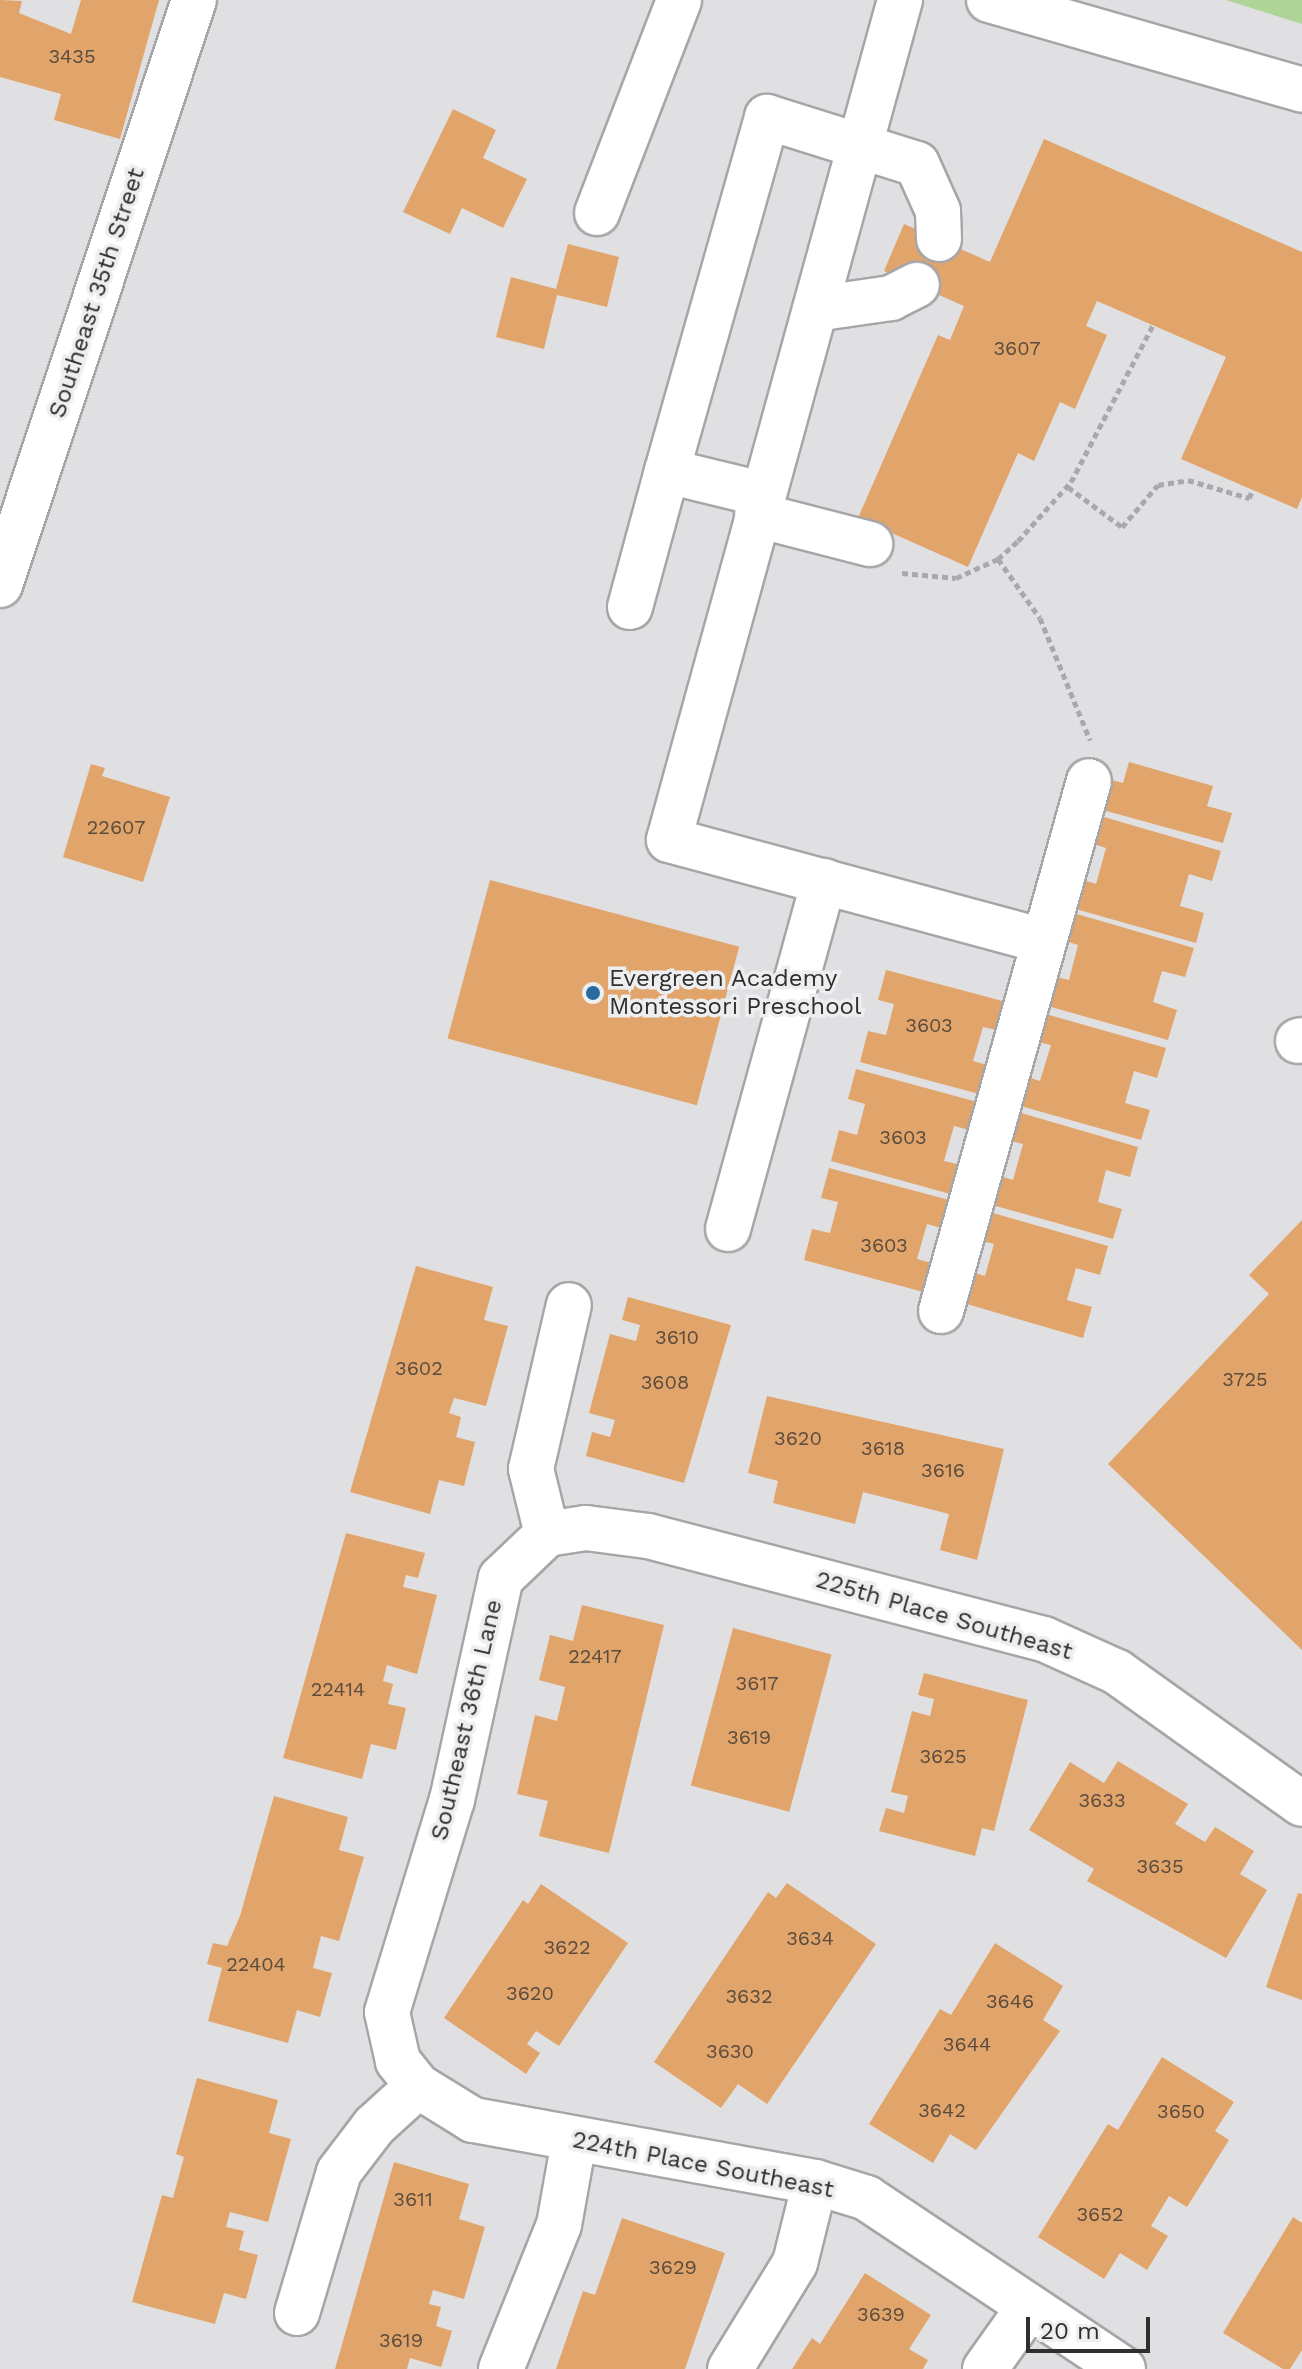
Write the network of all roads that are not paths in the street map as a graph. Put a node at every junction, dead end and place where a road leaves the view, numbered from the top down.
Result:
1 (194, 0) edge
2 (679, 0) edge
3 (900, 0) edge
4 (989, 0) edge
5 (1302, 90) edge
6 (860, 144) junction
7 (597, 213) dead end
8 (939, 239) dead end
9 (917, 285) dead end
10 (815, 309) junction
11 (667, 471) junction
12 (759, 504) junction
13 (870, 544) road end
14 (0, 585) edge
15 (630, 607) dead end
16 (1089, 781) road end
17 (824, 881) junction
18 (1044, 941) junction
19 (728, 1229) dead end
20 (569, 1305) dead end
21 (941, 1311) dead end
22 (547, 1534) junction
23 (1302, 1804) edge
24 (408, 2074) junction
25 (574, 2141) junction
26 (815, 2182) junction
27 (1029, 2307) junction
28 (297, 2313) dead end
29 (501, 2369) edge
30 (730, 2369) edge
31 (985, 2369) edge
32 (1123, 2369) edge

1 - 14 street, Southeast 35th Street
2 - 7 street
3 - 6 street
4 - 5 street
6 - 8 street
6 - 10 street
6 - 11 street
9 - 10 street
10 - 12 street
11 - 12 street
11 - 15 street
12 - 13 street
12 - 17 street
16 - 18 street
17 - 18 street
17 - 19 street
18 - 21 street
20 - 22 street
22 - 23 street, 225th Place Southeast
22 - 24 street, Southeast 36th Lane
24 - 25 street, 224th Place Southeast
24 - 28 street
25 - 26 street, 224th Place Southeast
25 - 29 street
26 - 27 street, 224th Place Southeast
26 - 30 street
27 - 31 street
27 - 32 street, 224th Place Southeast

